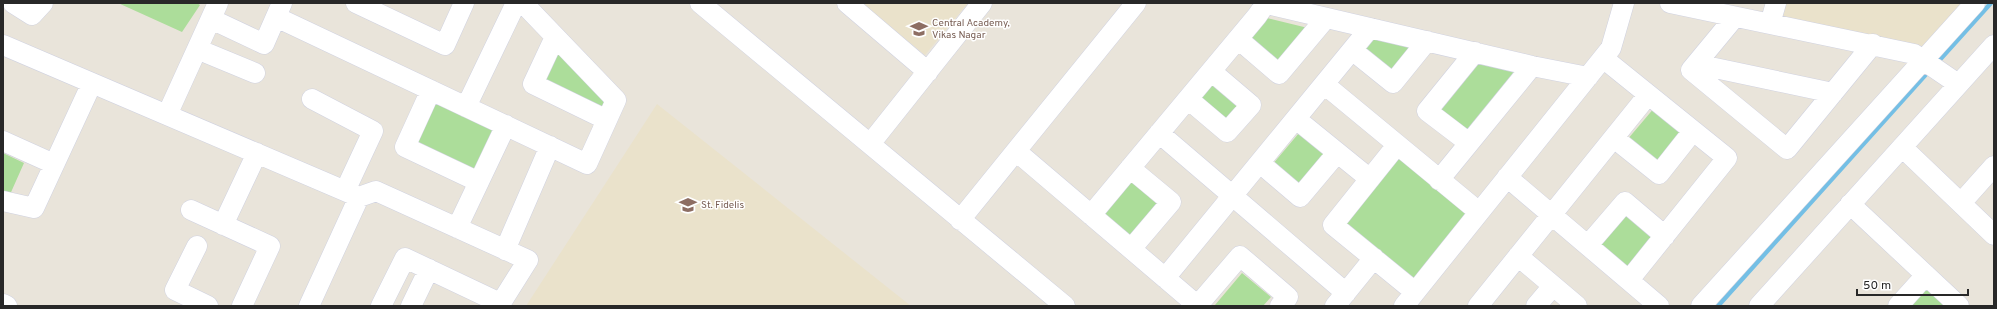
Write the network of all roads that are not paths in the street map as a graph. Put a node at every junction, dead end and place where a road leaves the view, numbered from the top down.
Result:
1 (13, 3) edge
2 (43, 3) edge
3 (356, 3) edge
4 (516, 3) edge
5 (523, 3) edge
6 (700, 3) edge
7 (847, 3) edge
8 (982, 3) edge
9 (1136, 3) edge
10 (1624, 3) edge
11 (1670, 3) edge
12 (1776, 3) edge
13 (1975, 3) edge
14 (463, 4) edge
15 (1264, 4) edge
16 (1702, 6) edge
17 (279, 10) edge
18 (215, 11) edge
19 (1326, 18) junction
20 (1734, 18) junction
21 (1770, 24) junction
22 (1370, 28) junction
23 (555, 37) junction
24 (1238, 39) junction
25 (1427, 41) junction
26 (1873, 44) junction
27 (3, 45) edge
28 (1994, 45) edge
29 (197, 48) junction
30 (1352, 50) junction
31 (1475, 52) junction
32 (1603, 58) junction
33 (1696, 64) junction
34 (1930, 65) junction
35 (1532, 66) junction
36 (1211, 71) junction
37 (928, 72) junction
38 (255, 73) dead end
39 (1588, 78) junction
40 (92, 83) junction
41 (1324, 84) junction
42 (1958, 84) junction
43 (431, 90) junction
44 (1833, 93) junction
45 (1648, 95) junction
46 (1188, 99) junction
47 (312, 100) dead end
48 (466, 107) junction
49 (167, 115) junction
50 (1296, 119) junction
51 (607, 120) junction
52 (506, 125) junction
53 (1693, 131) junction
54 (1159, 133) junction
55 (1614, 138) junction
56 (3, 141) edge
57 (1469, 143) junction
58 (870, 144) junction
59 (550, 146) junction
60 (1397, 146) junction
61 (1902, 147) junction
62 (1016, 151) junction
63 (257, 153) junction
64 (1337, 153) junction
65 (1260, 163) junction
66 (54, 164) junction
67 (1994, 166) edge
68 (1130, 168) junction
69 (1507, 178) junction
70 (1370, 179) junction
71 (1439, 180) junction
72 (479, 182) junction
73 (352, 194) junction
74 (1232, 196) junction
75 (3, 201) edge
76 (1961, 203) junction
77 (1850, 204) junction
78 (191, 210) dead end
79 (1479, 212) junction
80 (1091, 215) junction
81 (1551, 215) junction
82 (960, 220) junction
83 (223, 225) junction
84 (458, 228) junction
85 (1994, 235) edge
86 (1664, 236) junction
87 (1588, 245) junction
88 (197, 246) dead end
89 (1131, 249) junction
90 (505, 250) junction
91 (1518, 256) junction
92 (1374, 258) junction
93 (429, 269) junction
94 (1926, 275) junction
95 (1165, 278) junction
96 (1629, 280) junction
97 (1553, 286) junction
98 (1410, 299) edge
99 (1341, 300) edge
100 (3, 304) edge
101 (313, 305) edge
102 (499, 305) edge
103 (7, 306) edge
104 (208, 306) edge
105 (242, 306) edge
106 (381, 306) edge
107 (411, 306) edge
108 (1065, 306) edge
109 (1198, 306) edge
110 (1280, 306) edge
111 (1478, 306) edge
112 (1536, 306) edge
113 (1577, 306) edge
114 (1659, 306) edge
115 (1701, 306) edge
116 (1759, 306) edge
117 (1898, 306) edge
118 (1959, 306) edge

1 - 2 street
3 - 14 street
4 - 48 street
5 - 23 street
6 - 58 street
7 - 37 street
8 - 37 street
9 - 62 street
10 - 32 street
11 - 16 street
12 - 21 street
13 - 34 street
15 - 19 street
15 - 24 street
16 - 20 street
17 - 18 street
17 - 43 street
18 - 29 street
19 - 22 street
19 - 24 street
20 - 21 street
20 - 33 street
21 - 26 street
22 - 25 street
22 - 30 street
23 - 51 street
23 - 51 street
24 - 36 street
25 - 30 street
25 - 31 street
26 - 34 street
26 - 44 street
27 - 40 street
28 - 42 street
29 - 38 street
29 - 49 street
30 - 41 street
31 - 35 street
31 - 57 street
32 - 39 street
32 - 45 street
33 - 44 street
33 - 44 street
34 - 42 street
34 - 115 street
35 - 39 street
35 - 57 street
36 - 46 street
36 - 46 street
37 - 58 street
39 - 69 street
40 - 49 street
40 - 66 street
41 - 50 street
41 - 60 street
42 - 61 street
43 - 48 street
43 - 72 street
45 - 53 street
45 - 55 street
46 - 54 street
47 - 73 street
48 - 52 street
49 - 63 street
50 - 64 street
50 - 65 street
51 - 59 street
52 - 59 street
52 - 72 street
53 - 55 street
53 - 86 street
54 - 68 street
54 - 74 street
55 - 81 street
56 - 66 street
57 - 71 street
58 - 82 street
59 - 90 street
60 - 70 street
60 - 71 street
61 - 76 street
61 - 77 street
62 - 80 street
62 - 82 street
63 - 73 street
63 - 83 street
64 - 65 street
64 - 70 street
65 - 74 street
66 - 75 street
67 - 76 street
68 - 80 street
68 - 89 street
69 - 79 street
69 - 81 street
70 - 92 street
71 - 79 street
72 - 84 street
73 - 84 street
73 - 101 street
74 - 95 street
74 - 99 street
76 - 85 street
77 - 94 street
77 - 116 street
78 - 83 street
79 - 98 street
80 - 89 street
81 - 87 street
81 - 91 street
82 - 108 street
83 - 105 street
84 - 90 street
86 - 87 street
86 - 96 street
87 - 96 street
88 - 104 street
89 - 95 street
90 - 102 street
91 - 97 street
91 - 111 street
92 - 98 street
92 - 99 street
93 - 102 street
93 - 106 street
93 - 107 street
94 - 117 street
94 - 118 street
95 - 109 street
96 - 114 street
97 - 112 street
97 - 113 street
100 - 103 street
109 - 110 street

